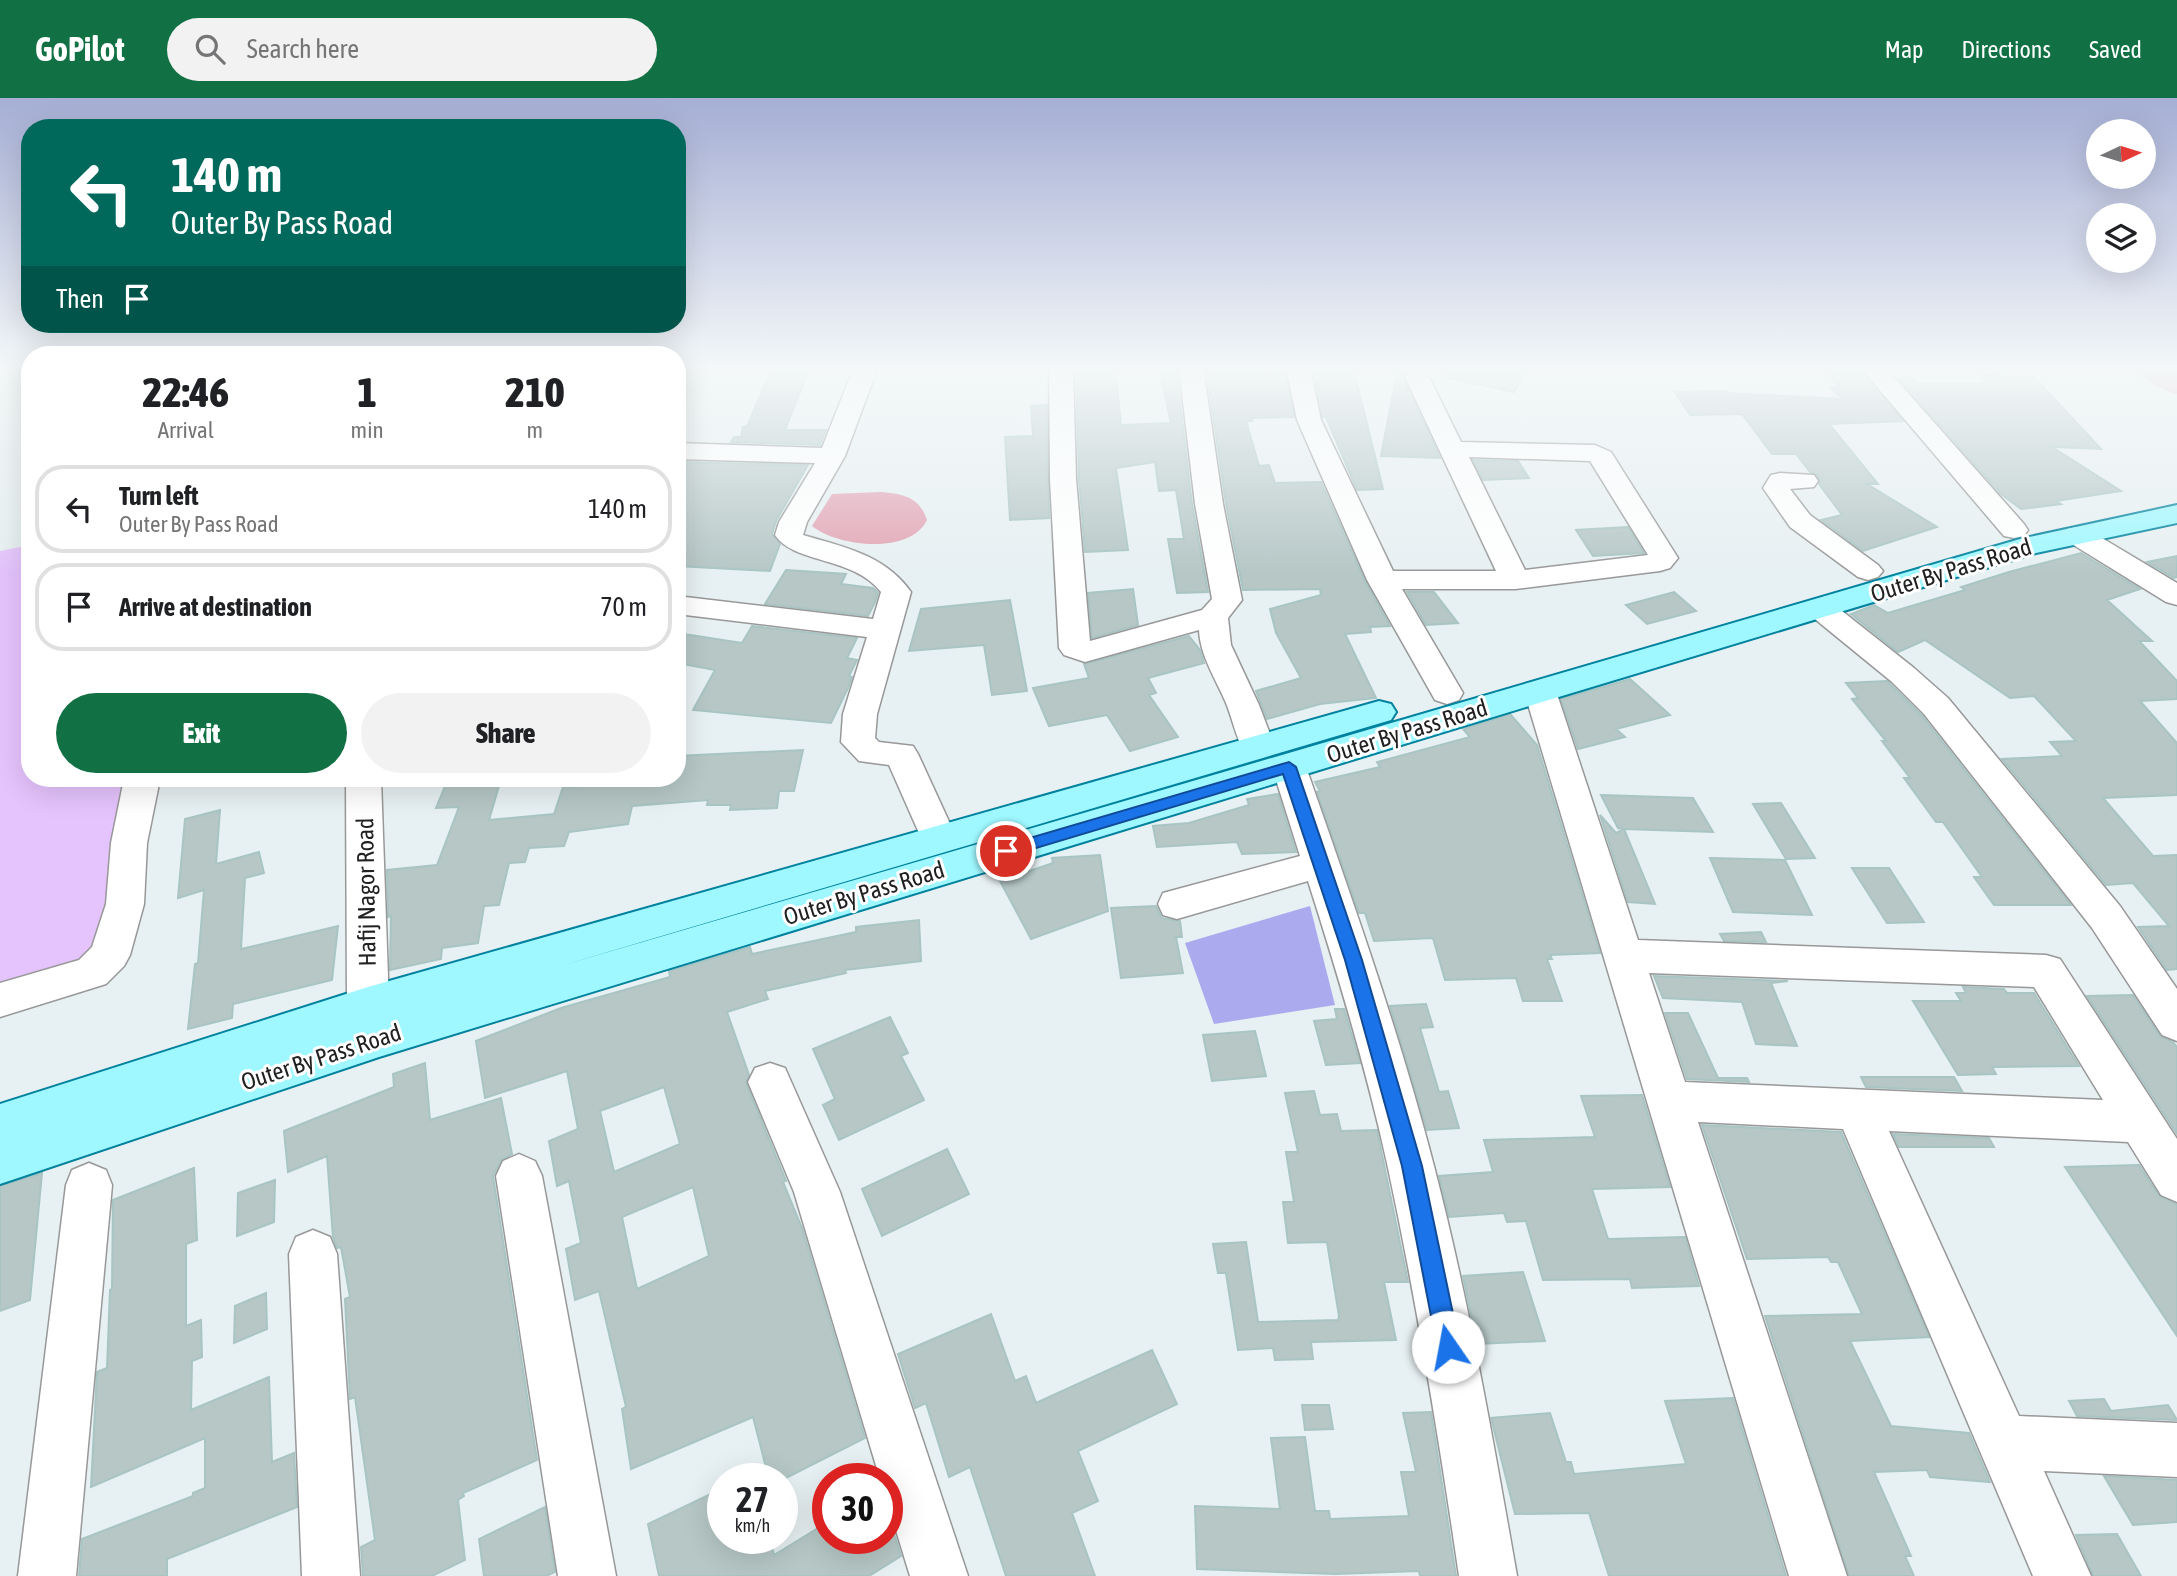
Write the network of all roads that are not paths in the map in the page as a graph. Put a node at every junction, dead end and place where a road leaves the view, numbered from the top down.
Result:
1 (840, 436) edge
2 (1062, 436) edge
3 (1200, 436) edge
4 (1316, 436) edge
5 (1446, 436) edge
6 (1932, 436) edge
7 (1453, 449) junction
8 (686, 451) edge
9 (832, 456) junction
10 (1805, 481) dead end
11 (2177, 495) edge
12 (2177, 514) edge
13 (2014, 530) junction
14 (2077, 535) junction
15 (1868, 571) junction
16 (1382, 580) junction
17 (1515, 580) junction
18 (2177, 596) edge
19 (686, 606) edge
20 (1821, 609) junction
21 (1213, 617) junction
22 (883, 630) junction
23 (1540, 691) junction
24 (1447, 693) junction
25 (1273, 757) junction
26 (140, 787) edge
27 (363, 787) edge
28 (939, 839) junction
29 (1320, 864) junction
30 (1177, 904) dead end
31 (1623, 956) junction
32 (0, 1000) edge
33 (368, 1005) junction
34 (2177, 1023) edge
35 (769, 1082) dead end
36 (1669, 1101) junction
37 (1857, 1110) junction
38 (2140, 1122) junction
39 (0, 1125) edge
40 (0, 1162) edge
41 (519, 1176) dead end
42 (2177, 1180) edge
43 (89, 1185) dead end
44 (313, 1254) dead end
45 (2003, 1442) junction
46 (2177, 1450) edge
47 (47, 1576) edge
48 (331, 1576) edge
49 (587, 1576) edge
50 (939, 1576) edge
51 (1488, 1576) edge
52 (1818, 1576) edge
53 (2062, 1576) edge

1 - 9 street
2 - 21 street
3 - 21 street
4 - 16 street
5 - 7 street
6 - 13 street
7 - 17 street
7 - 17 street
8 - 9 street
9 - 22 street
10 - 15 street
11 - 13 main road, Outer By Pass Road
12 - 14 main road, Outer By Pass Road
13 - 15 main road, Outer By Pass Road
14 - 18 lane
14 - 20 main road, Outer By Pass Road
15 - 24 main road, Outer By Pass Road
16 - 17 street
16 - 24 street
19 - 22 street
20 - 23 main road, Outer By Pass Road
20 - 34 street
21 - 25 street
22 - 28 street
23 - 25 main road, Outer By Pass Road
23 - 31 street
24 - 25 main road, Outer By Pass Road
25 - 28 main road, Outer By Pass Road
25 - 29 street
25 - 40 main road, Outer By Pass Road
26 - 32 street
27 - 33 street, Hafij Nagor Road
28 - 33 main road, Outer By Pass Road
29 - 30 street
29 - 51 street
31 - 36 street
31 - 38 street
33 - 39 main road, Outer By Pass Road
35 - 50 street
36 - 37 street
36 - 52 street
37 - 38 street
37 - 45 street
38 - 42 street
41 - 49 street
43 - 47 street
44 - 48 street
45 - 46 street
45 - 53 street

